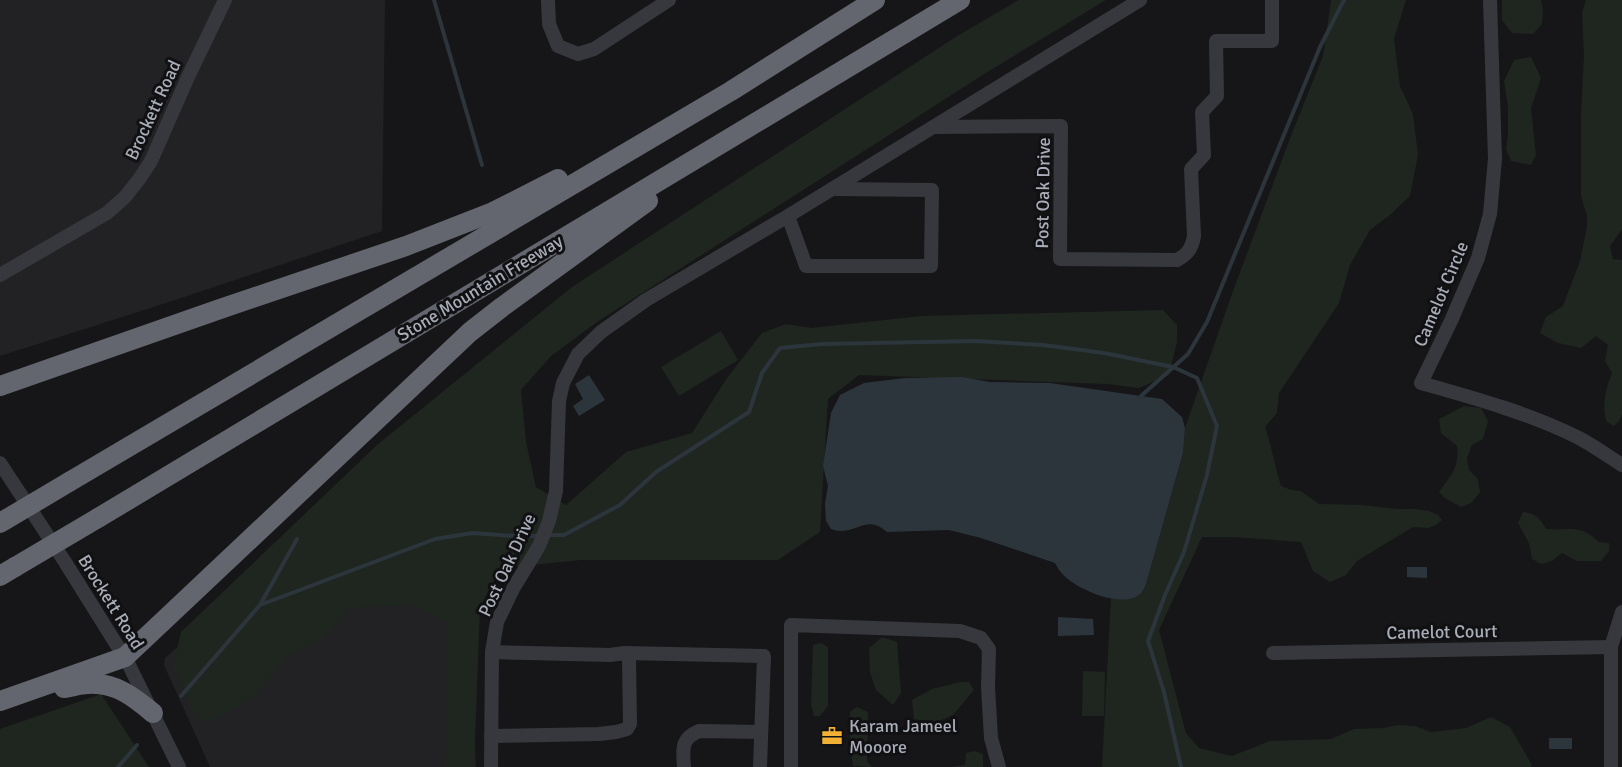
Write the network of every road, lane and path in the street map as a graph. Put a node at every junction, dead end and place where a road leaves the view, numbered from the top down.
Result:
1 (225, 0) edge
2 (548, 0) edge
3 (669, 0) edge
4 (875, 0) edge
5 (960, 0) edge
6 (1140, 0) edge
7 (1272, 0) edge
8 (1490, 0) edge
9 (731, 91) junction
10 (757, 122) junction
11 (934, 127) junction
12 (831, 189) junction
13 (788, 216) junction
14 (0, 275) edge
15 (0, 386) edge
16 (0, 463) edge
17 (1622, 465) edge
18 (0, 523) edge
19 (7, 572) edge
20 (1622, 612) edge
21 (1611, 647) junction
22 (492, 652) junction
23 (625, 653) junction
24 (1273, 653) dead end
25 (124, 657) junction
26 (4, 699) edge
27 (153, 713) junction
28 (761, 732) junction
29 (491, 736) junction
30 (179, 767) edge
31 (491, 767) edge
32 (684, 767) edge
33 (760, 767) edge
34 (790, 767) edge
35 (999, 767) edge
36 (1611, 767) edge

1 - 14 street, Brockett Road
2 - 3 street
4 - 9 highway
5 - 10 highway, Stone Mountain Freeway
6 - 11 street, Post Oak Drive
7 - 11 street, Post Oak Drive
8 - 17 street, Camelot Circle
9 - 15 highway
9 - 18 highway, bridge
10 - 19 highway, Stone Mountain Freeway, bridge
10 - 25 highway
11 - 12 street, Post Oak Drive
12 - 13 street, Post Oak Drive
12 - 13 street
13 - 22 street, Post Oak Drive
16 - 25 street, Brockett Road
20 - 21 street
21 - 24 street, Camelot Court
21 - 36 street
22 - 23 street
22 - 29 street, Post Oak Drive
23 - 28 street
23 - 29 street
25 - 26 highway
25 - 27 street, Brockett Road
26 - 27 highway
27 - 30 street, Brockett Road
28 - 32 street
28 - 33 street
29 - 31 street, Post Oak Drive
34 - 35 street

